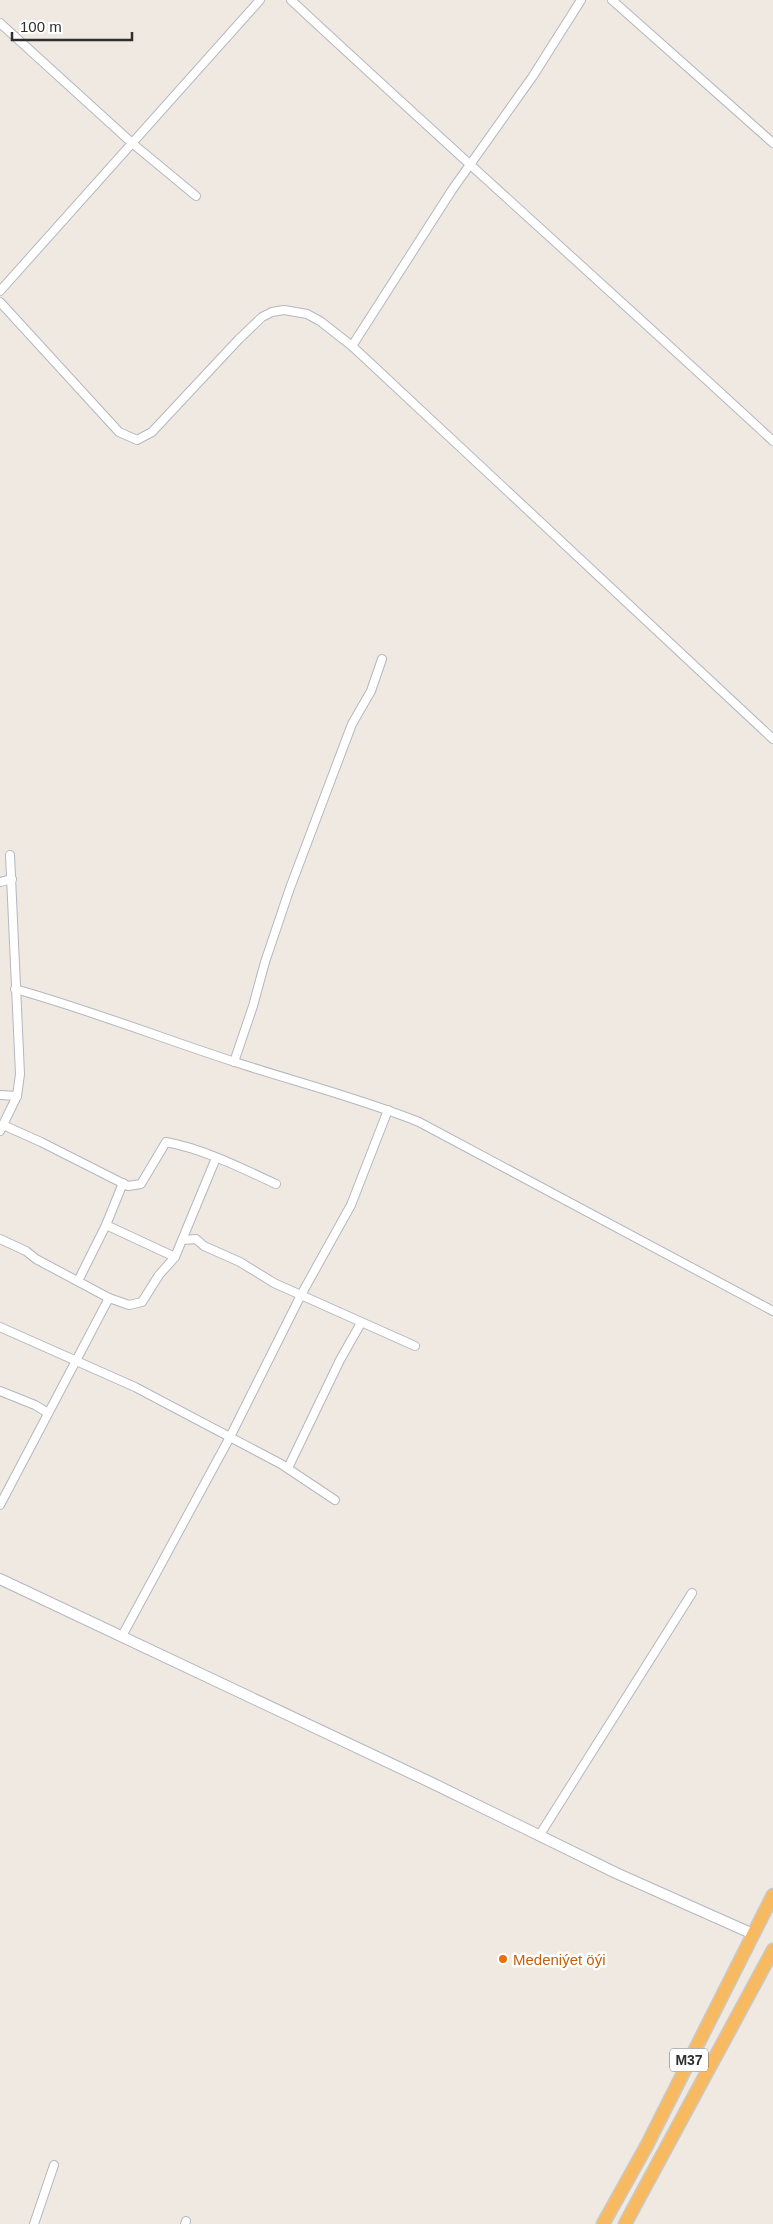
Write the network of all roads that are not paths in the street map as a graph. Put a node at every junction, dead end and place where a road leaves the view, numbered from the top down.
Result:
1 (260, 0) edge
2 (291, 0) edge
3 (581, 0) edge
4 (612, 0) edge
5 (0, 23) edge
6 (132, 143) junction
7 (773, 143) edge
8 (469, 166) junction
9 (196, 196) dead end
10 (0, 291) edge
11 (0, 302) edge
12 (352, 346) junction
13 (773, 441) edge
14 (382, 659) dead end
15 (773, 739) edge
16 (10, 855) dead end
17 (12, 879) junction
18 (0, 882) edge
19 (16, 989) junction
20 (234, 1062) junction
21 (0, 1095) edge
22 (16, 1096) junction
23 (388, 1110) junction
24 (1, 1128) edge
25 (216, 1158) junction
26 (123, 1183) junction
27 (276, 1184) dead end
28 (106, 1225) junction
29 (0, 1239) edge
30 (183, 1240) junction
31 (175, 1257) junction
32 (78, 1281) junction
33 (301, 1295) junction
34 (109, 1298) junction
35 (773, 1311) edge
36 (361, 1323) junction
37 (0, 1328) edge
38 (415, 1346) dead end
39 (75, 1360) junction
40 (0, 1390) edge
41 (48, 1413) junction
42 (230, 1437) junction
43 (288, 1468) junction
44 (335, 1500) dead end
45 (0, 1505) edge
46 (0, 1579) edge
47 (692, 1593) dead end
48 (122, 1636) junction
49 (539, 1836) junction
50 (773, 1894) edge
51 (753, 1934) junction
52 (773, 1950) edge
53 (54, 2165) dead end
54 (34, 2224) edge
55 (603, 2224) edge
56 (625, 2224) edge

1 - 6 street
2 - 8 street
3 - 8 street
4 - 7 street
5 - 6 street
6 - 9 street
6 - 10 street
8 - 12 street
8 - 13 street
11 - 12 street
12 - 15 street
14 - 20 street
16 - 17 street
17 - 18 street
17 - 19 street
19 - 20 street
19 - 22 street
20 - 23 street
21 - 22 street
22 - 24 street
23 - 33 street
23 - 35 street
24 - 26 street
25 - 26 street
25 - 27 street
25 - 30 street
26 - 28 street
28 - 31 street
28 - 32 street
29 - 32 street
30 - 31 street
30 - 33 street
31 - 34 street
32 - 34 street
33 - 36 street
33 - 42 street
34 - 39 street
36 - 38 street
36 - 43 street
37 - 39 street
39 - 41 street
39 - 42 street
40 - 41 street
41 - 45 street
42 - 43 street
42 - 48 street
43 - 44 street
46 - 48 main road
47 - 49 street
48 - 49 main road
49 - 51 main road
50 - 51 highway, M37 / M37
51 - 55 highway, M37 / M37
52 - 56 highway, M37 / M37
53 - 54 street

